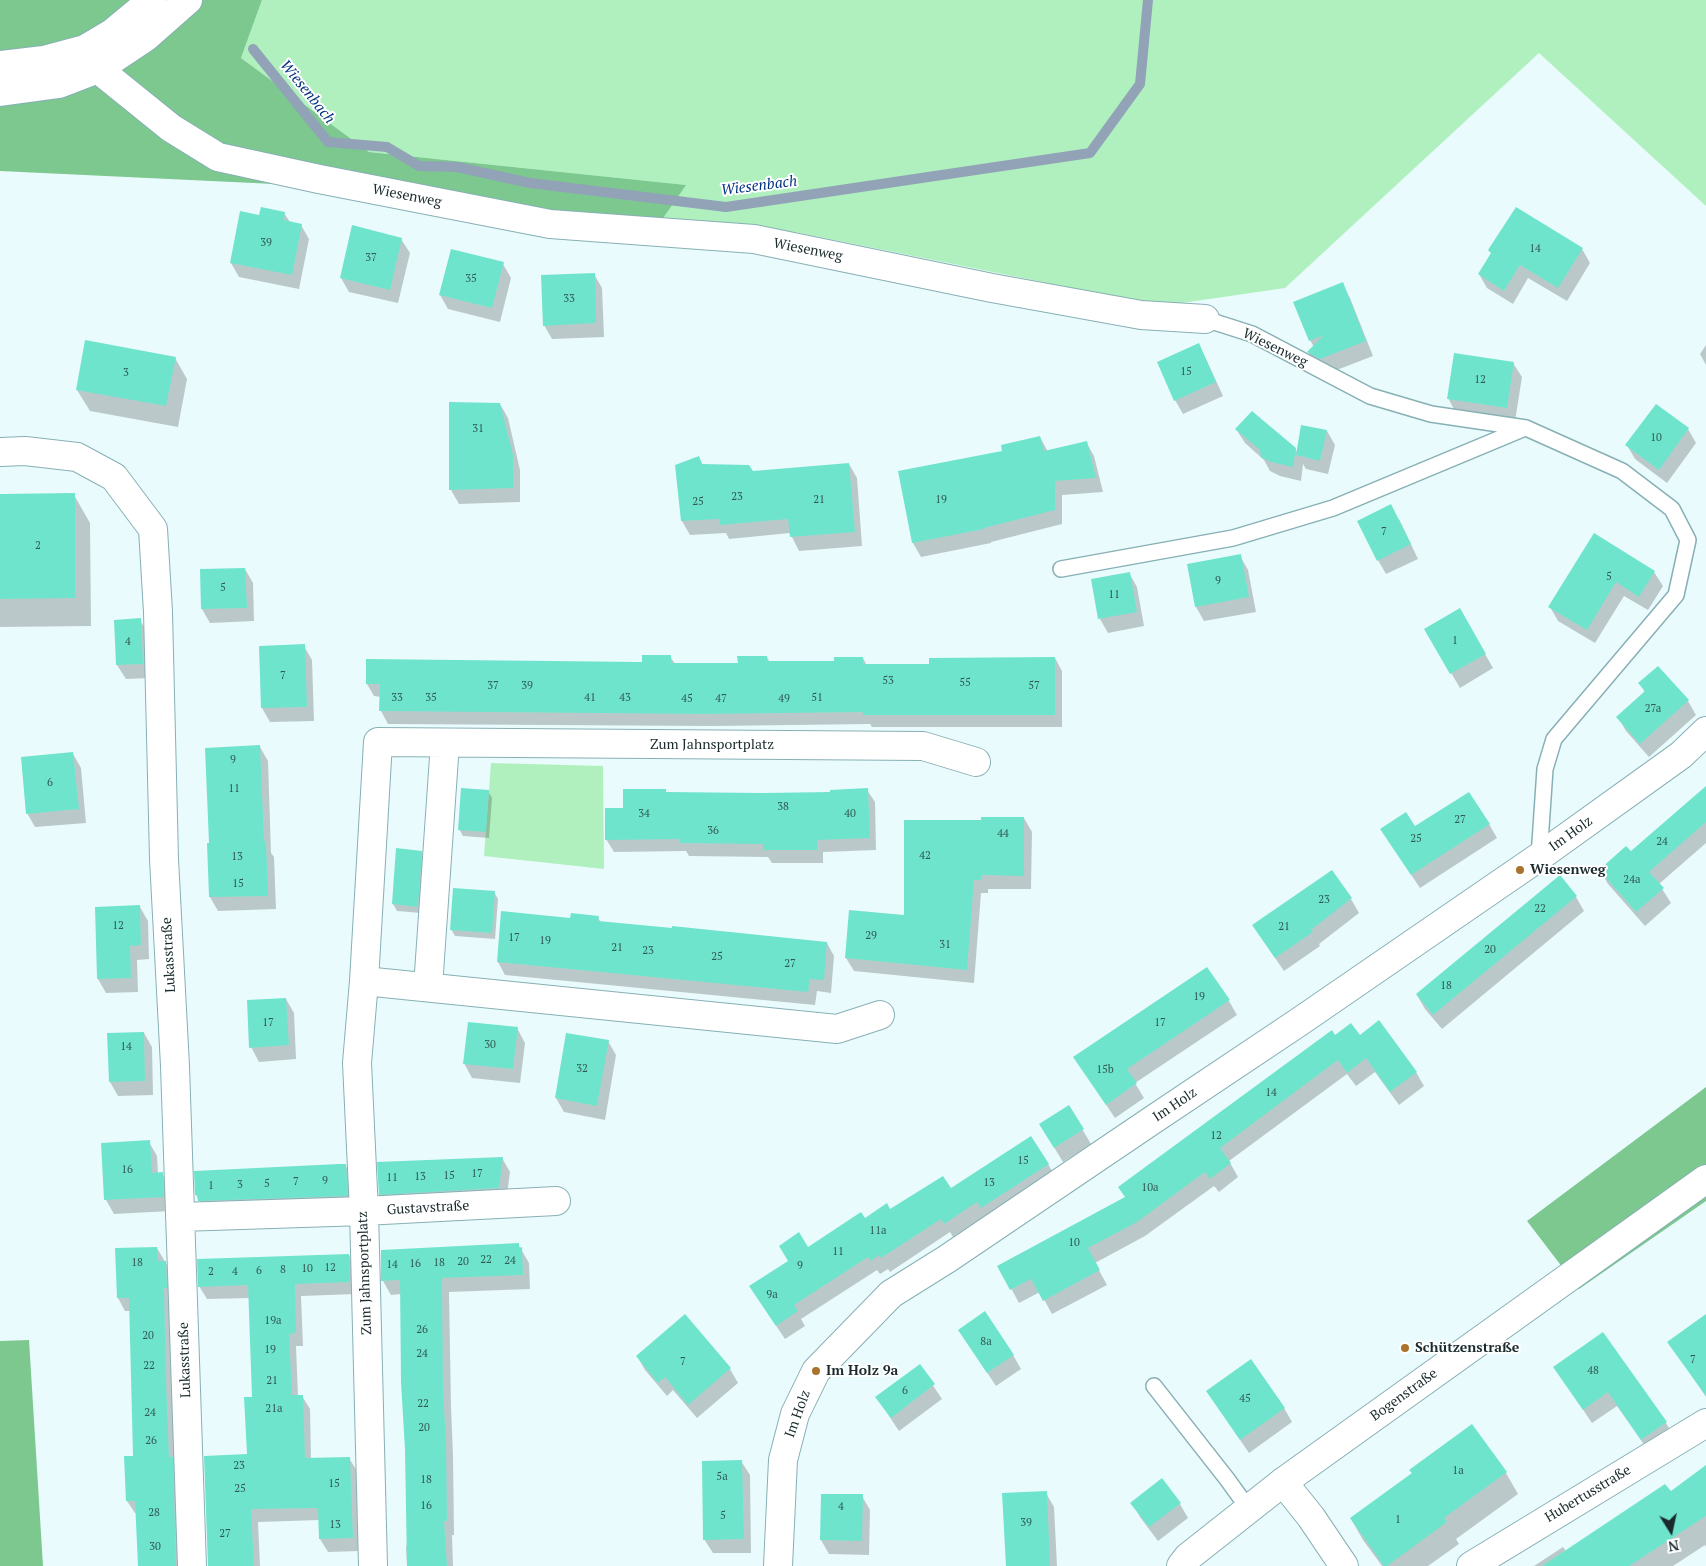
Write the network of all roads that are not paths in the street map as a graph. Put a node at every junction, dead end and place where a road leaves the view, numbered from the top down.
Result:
1 (152, 0) edge
2 (188, 0) edge
3 (92, 59) junction
4 (0, 65) edge
5 (0, 92) edge
6 (1205, 319) joint
7 (1526, 428) junction
8 (0, 452) edge
9 (1060, 568) dead end
10 (1706, 731) edge
11 (445, 744) junction
12 (976, 762) dead end
13 (1539, 857) junction
14 (364, 981) junction
15 (428, 987) junction
16 (880, 1015) dead end
17 (1706, 1179) edge
18 (556, 1202) dead end
19 (364, 1211) junction
20 (180, 1217) junction
21 (1154, 1386) dead end
22 (1706, 1424) edge
23 (1283, 1482) junction
24 (1248, 1508) junction
25 (192, 1566) edge
26 (373, 1566) edge
27 (778, 1566) edge
28 (1181, 1566) edge
29 (1344, 1566) edge
30 (1471, 1566) edge

1 - 3 street
2 - 3 street
3 - 4 street
3 - 5 street
3 - 6 street, Wiesenweg
6 - 7 lane, Wiesenweg
7 - 9 lane
7 - 13 lane, Wiesenweg
8 - 20 street, Lukasstraße
10 - 13 street, Im Holz
11 - 12 street, Zum Jahnsportplatz
11 - 14 street, Zum Jahnsportplatz
11 - 15 street
13 - 27 street, Im Holz
14 - 15 street
14 - 19 street, Zum Jahnsportplatz
15 - 16 street
17 - 23 street, Bogenstraße
18 - 19 street, Gustavstraße
19 - 20 street, Gustavstraße
19 - 26 street, Zum Jahnsportplatz
20 - 25 street, Lukasstraße
21 - 24 lane
22 - 30 street, Hubertusstraße
23 - 24 street, Bogenstraße
23 - 29 street
24 - 28 street, Bogenstraße

